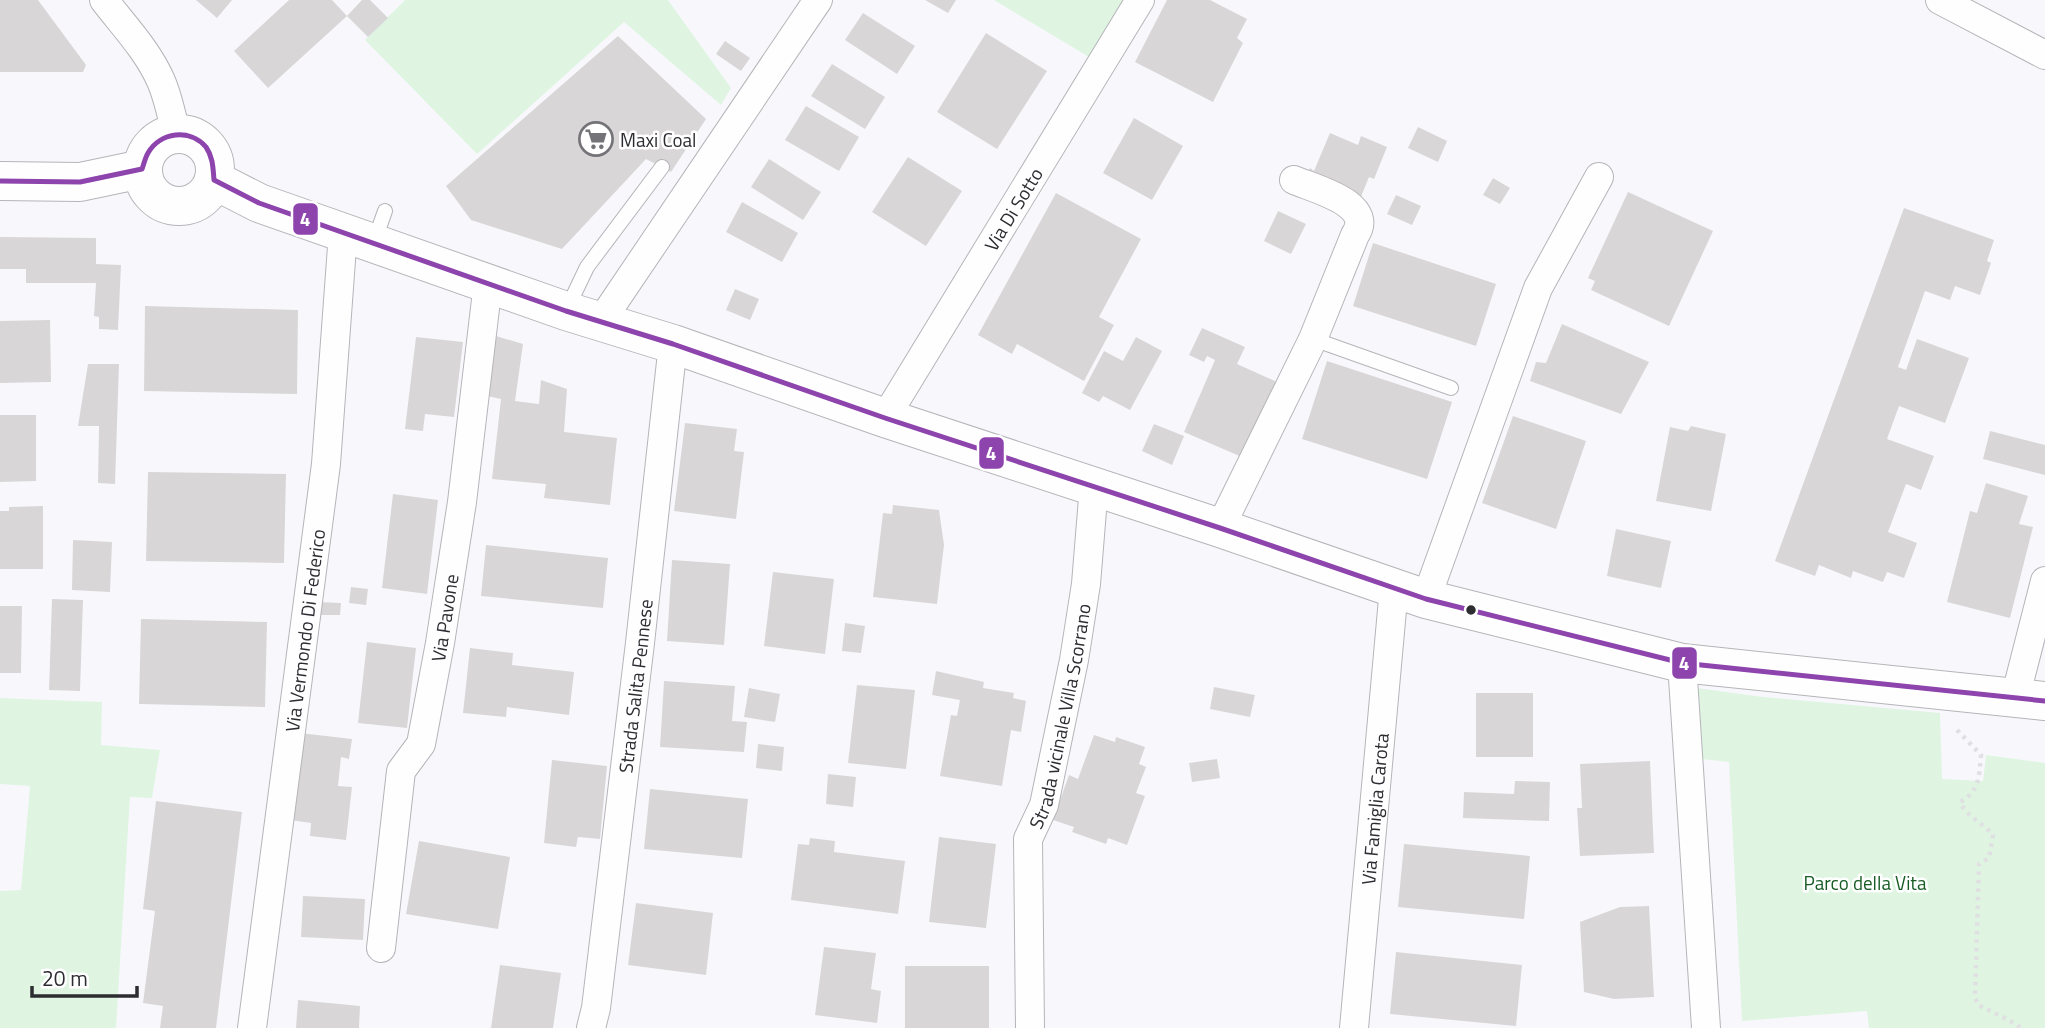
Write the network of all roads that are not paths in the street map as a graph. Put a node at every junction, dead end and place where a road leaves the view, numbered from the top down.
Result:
1 (104, 0) edge
2 (818, 0) edge
3 (1140, 0) edge
4 (1940, 0) edge
5 (2045, 55) edge
6 (176, 134) junction
7 (662, 167) dead end
8 (142, 169) junction
9 (1600, 177) dead end
10 (214, 180) junction
11 (1294, 180) dead end
12 (0, 181) edge
13 (367, 229) junction
14 (488, 283) junction
15 (584, 316) junction
16 (1313, 339) junction
17 (673, 344) junction
18 (1451, 388) dead end
19 (885, 418) junction
20 (1094, 486) junction
21 (1220, 528) junction
22 (2045, 581) edge
23 (1410, 593) junction
24 (1682, 663) junction
25 (2030, 699) edge
26 (381, 948) dead end
27 (252, 1028) edge
28 (590, 1028) edge
29 (1030, 1028) edge
30 (1354, 1028) edge
31 (1706, 1028) edge

1 - 6 street
2 - 15 street
3 - 19 street, Via Di Sotto
4 - 5 street
6 - 8 street
6 - 10 street
7 - 15 lane
8 - 10 street
8 - 12 street
9 - 23 street
10 - 13 street
11 - 16 street
13 - 14 street
13 - 27 street, Via Vermondo Di Federico
14 - 15 street
14 - 26 street, Via Pavone
15 - 17 street
16 - 18 lane
16 - 21 street
17 - 19 street
17 - 28 street, Strada Salita Pennese
19 - 20 street
20 - 21 street
20 - 29 street, Strada vicinale Villa Scorrano
21 - 23 street
22 - 25 street
23 - 24 street
23 - 30 street, Via Famiglia Carota
24 - 25 street
24 - 31 street

